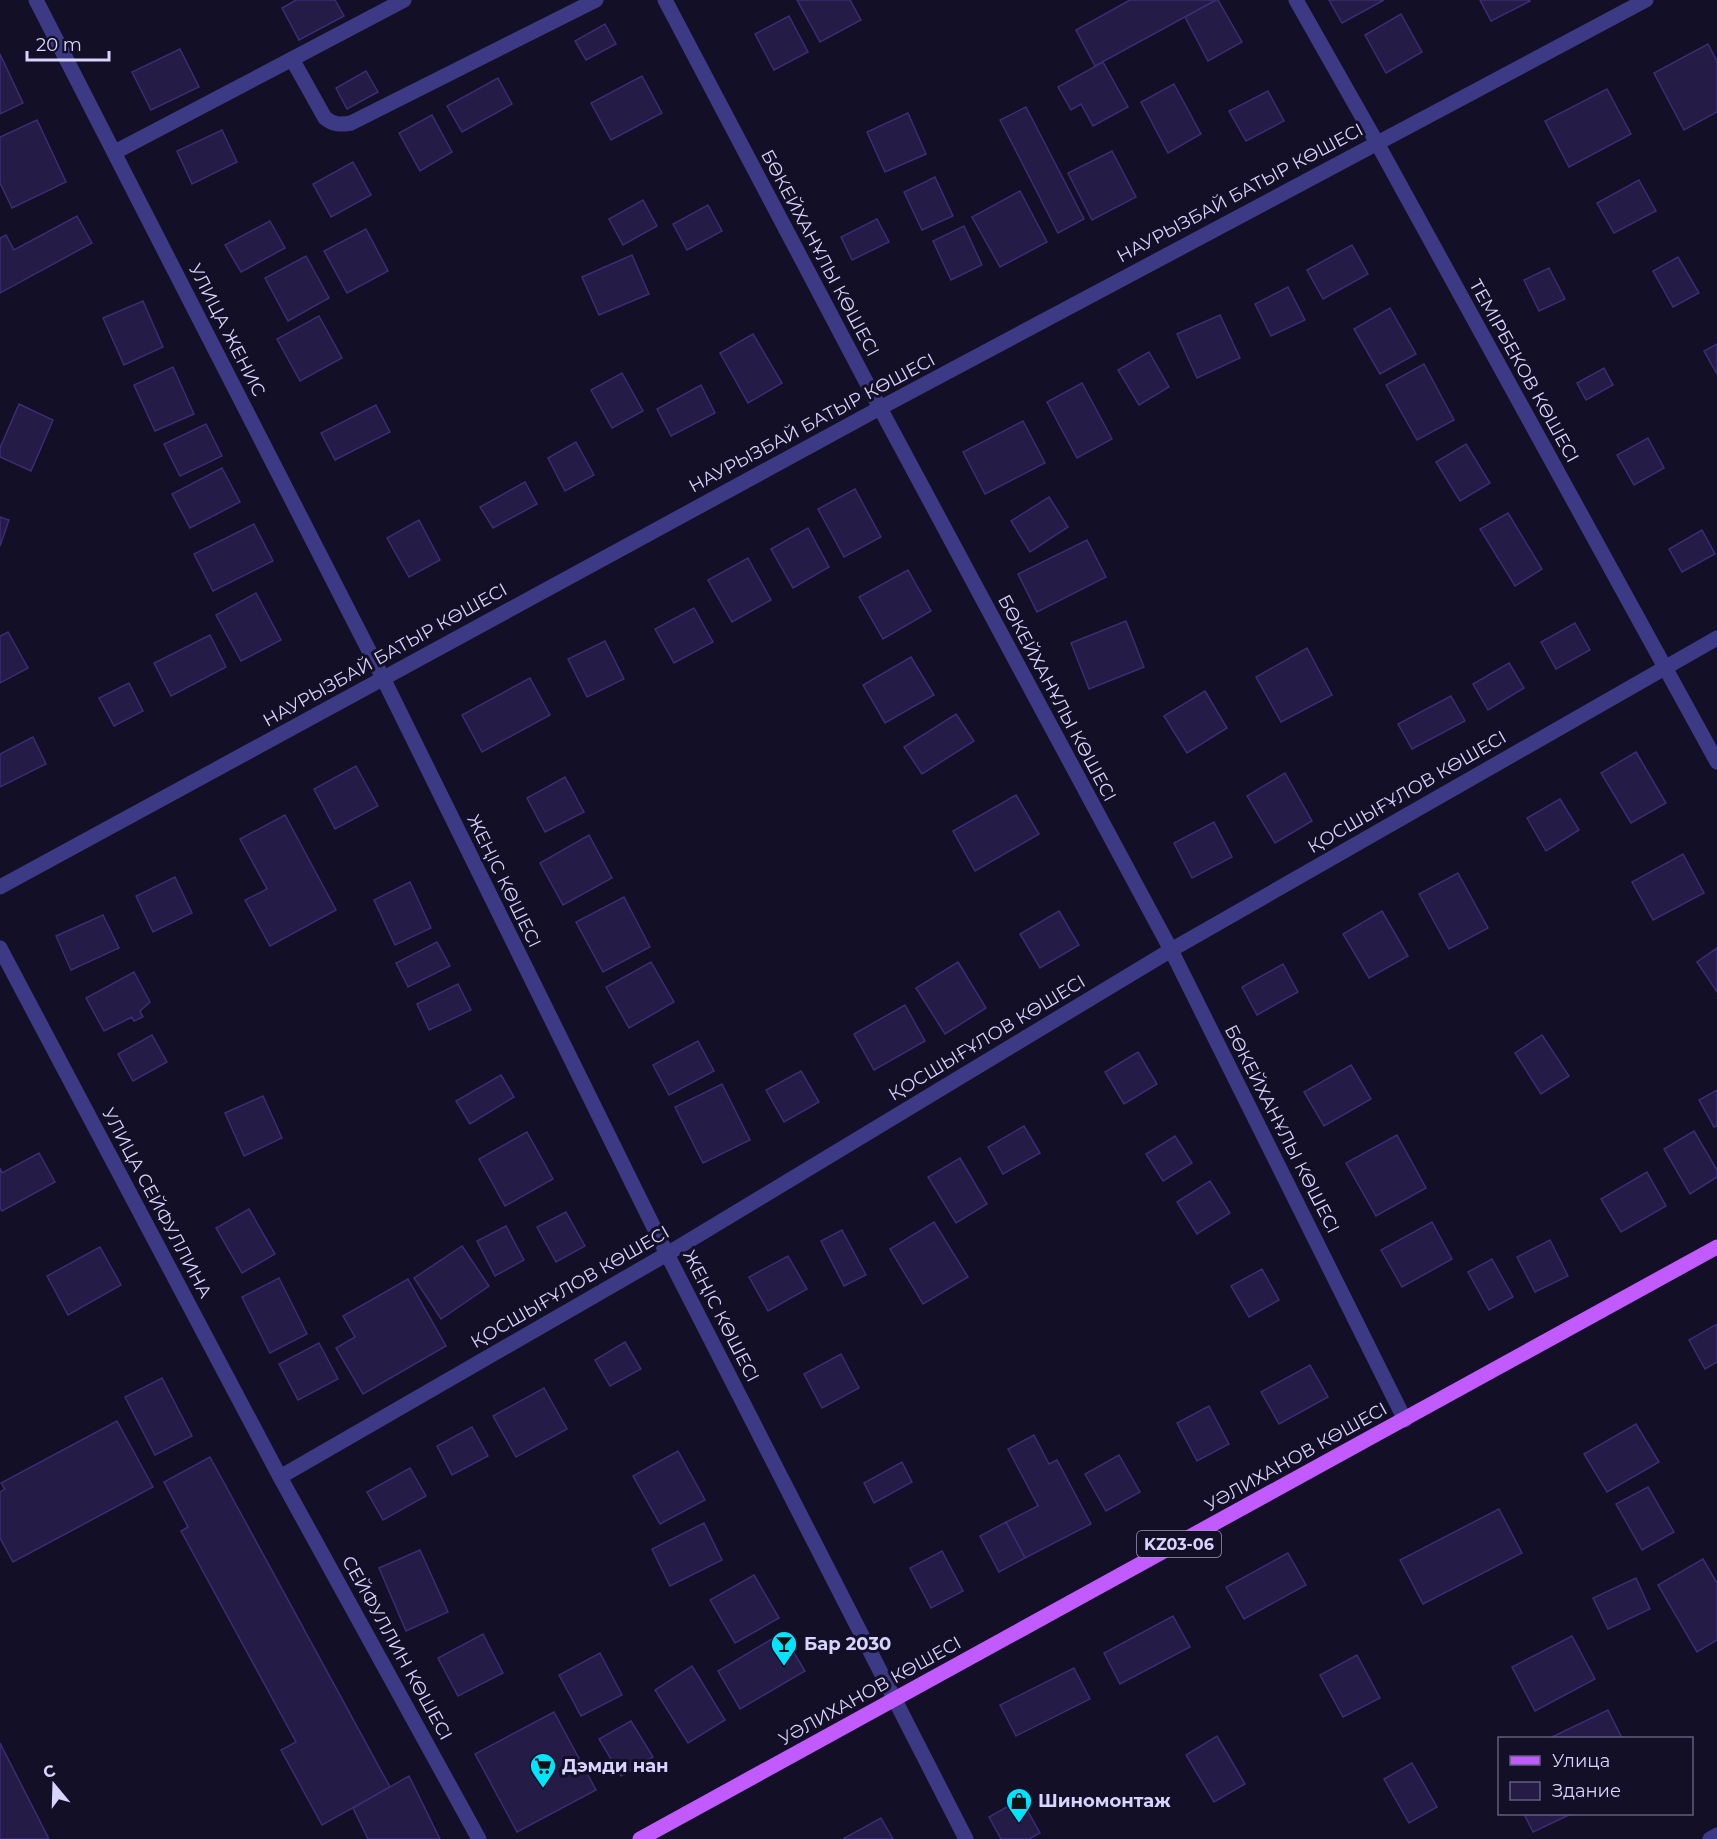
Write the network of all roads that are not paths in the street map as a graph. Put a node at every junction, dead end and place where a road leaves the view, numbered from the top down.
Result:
1 (36, 0) edge
2 (404, 0) edge
3 (596, 0) edge
4 (665, 0) edge
5 (1296, 0) edge
6 (1646, 0) edge
7 (292, 59) junction
8 (1377, 143) junction
9 (114, 152) junction
10 (880, 408) junction
11 (1717, 638) edge
12 (1664, 668) junction
13 (382, 678) junction
14 (1717, 762) edge
15 (0, 887) edge
16 (0, 948) edge
17 (1171, 950) junction
18 (1717, 1247) edge
19 (667, 1254) junction
20 (1405, 1420) junction
21 (280, 1477) junction
22 (895, 1699) junction
23 (1717, 1835) edge
24 (479, 1839) edge
25 (640, 1839) edge
26 (966, 1839) edge
27 (1710, 1839) edge

1 - 9 street, УЛИЦА ЖЕНИС
2 - 7 street
3 - 7 street
4 - 10 street, БӨКЕЙХАНҰЛЫ КӨШЕСІ
5 - 8 street, ТЕМІРБЕКОВ КӨШЕСІ
6 - 8 street, НАУРЫЗБАЙ БАТЫР КӨШЕСІ
7 - 9 street
8 - 10 street, НАУРЫЗБАЙ БАТЫР КӨШЕСІ
8 - 12 street, ТЕМІРБЕКОВ КӨШЕСІ
9 - 13 street, УЛИЦА ЖЕНИС
10 - 13 street, НАУРЫЗБАЙ БАТЫР КӨШЕСІ
10 - 17 street, БӨКЕЙХАНҰЛЫ КӨШЕСІ
11 - 12 street, ҚОСШЫҒҰЛОВ КӨШЕСІ
12 - 14 street, ТЕМІРБЕКОВ КӨШЕСІ
12 - 17 street, ҚОСШЫҒҰЛОВ КӨШЕСІ
13 - 15 street, НАУРЫЗБАЙ БАТЫР КӨШЕСІ
13 - 19 street, ЖЕҢІС КӨШЕСІ
16 - 21 street, УЛИЦА СЕЙФУЛЛИНА
17 - 19 street, ҚОСШЫҒҰЛОВ КӨШЕСІ
17 - 20 street, БӨКЕЙХАНҰЛЫ КӨШЕСІ
18 - 20 main road, УӘЛИХАНОВ КӨШЕСІ / KZ03-06
19 - 21 street, ҚОСШЫҒҰЛОВ КӨШЕСІ
19 - 22 street, ЖЕҢІС КӨШЕСІ
20 - 22 main road, УӘЛИХАНОВ КӨШЕСІ / KZ03-06
21 - 24 street, СЕЙФУЛЛИН КӨШЕСІ
22 - 25 main road, УӘЛИХАНОВ КӨШЕСІ / KZ03-06
22 - 26 street, ЖЕҢІС КӨШЕСІ
23 - 27 street

